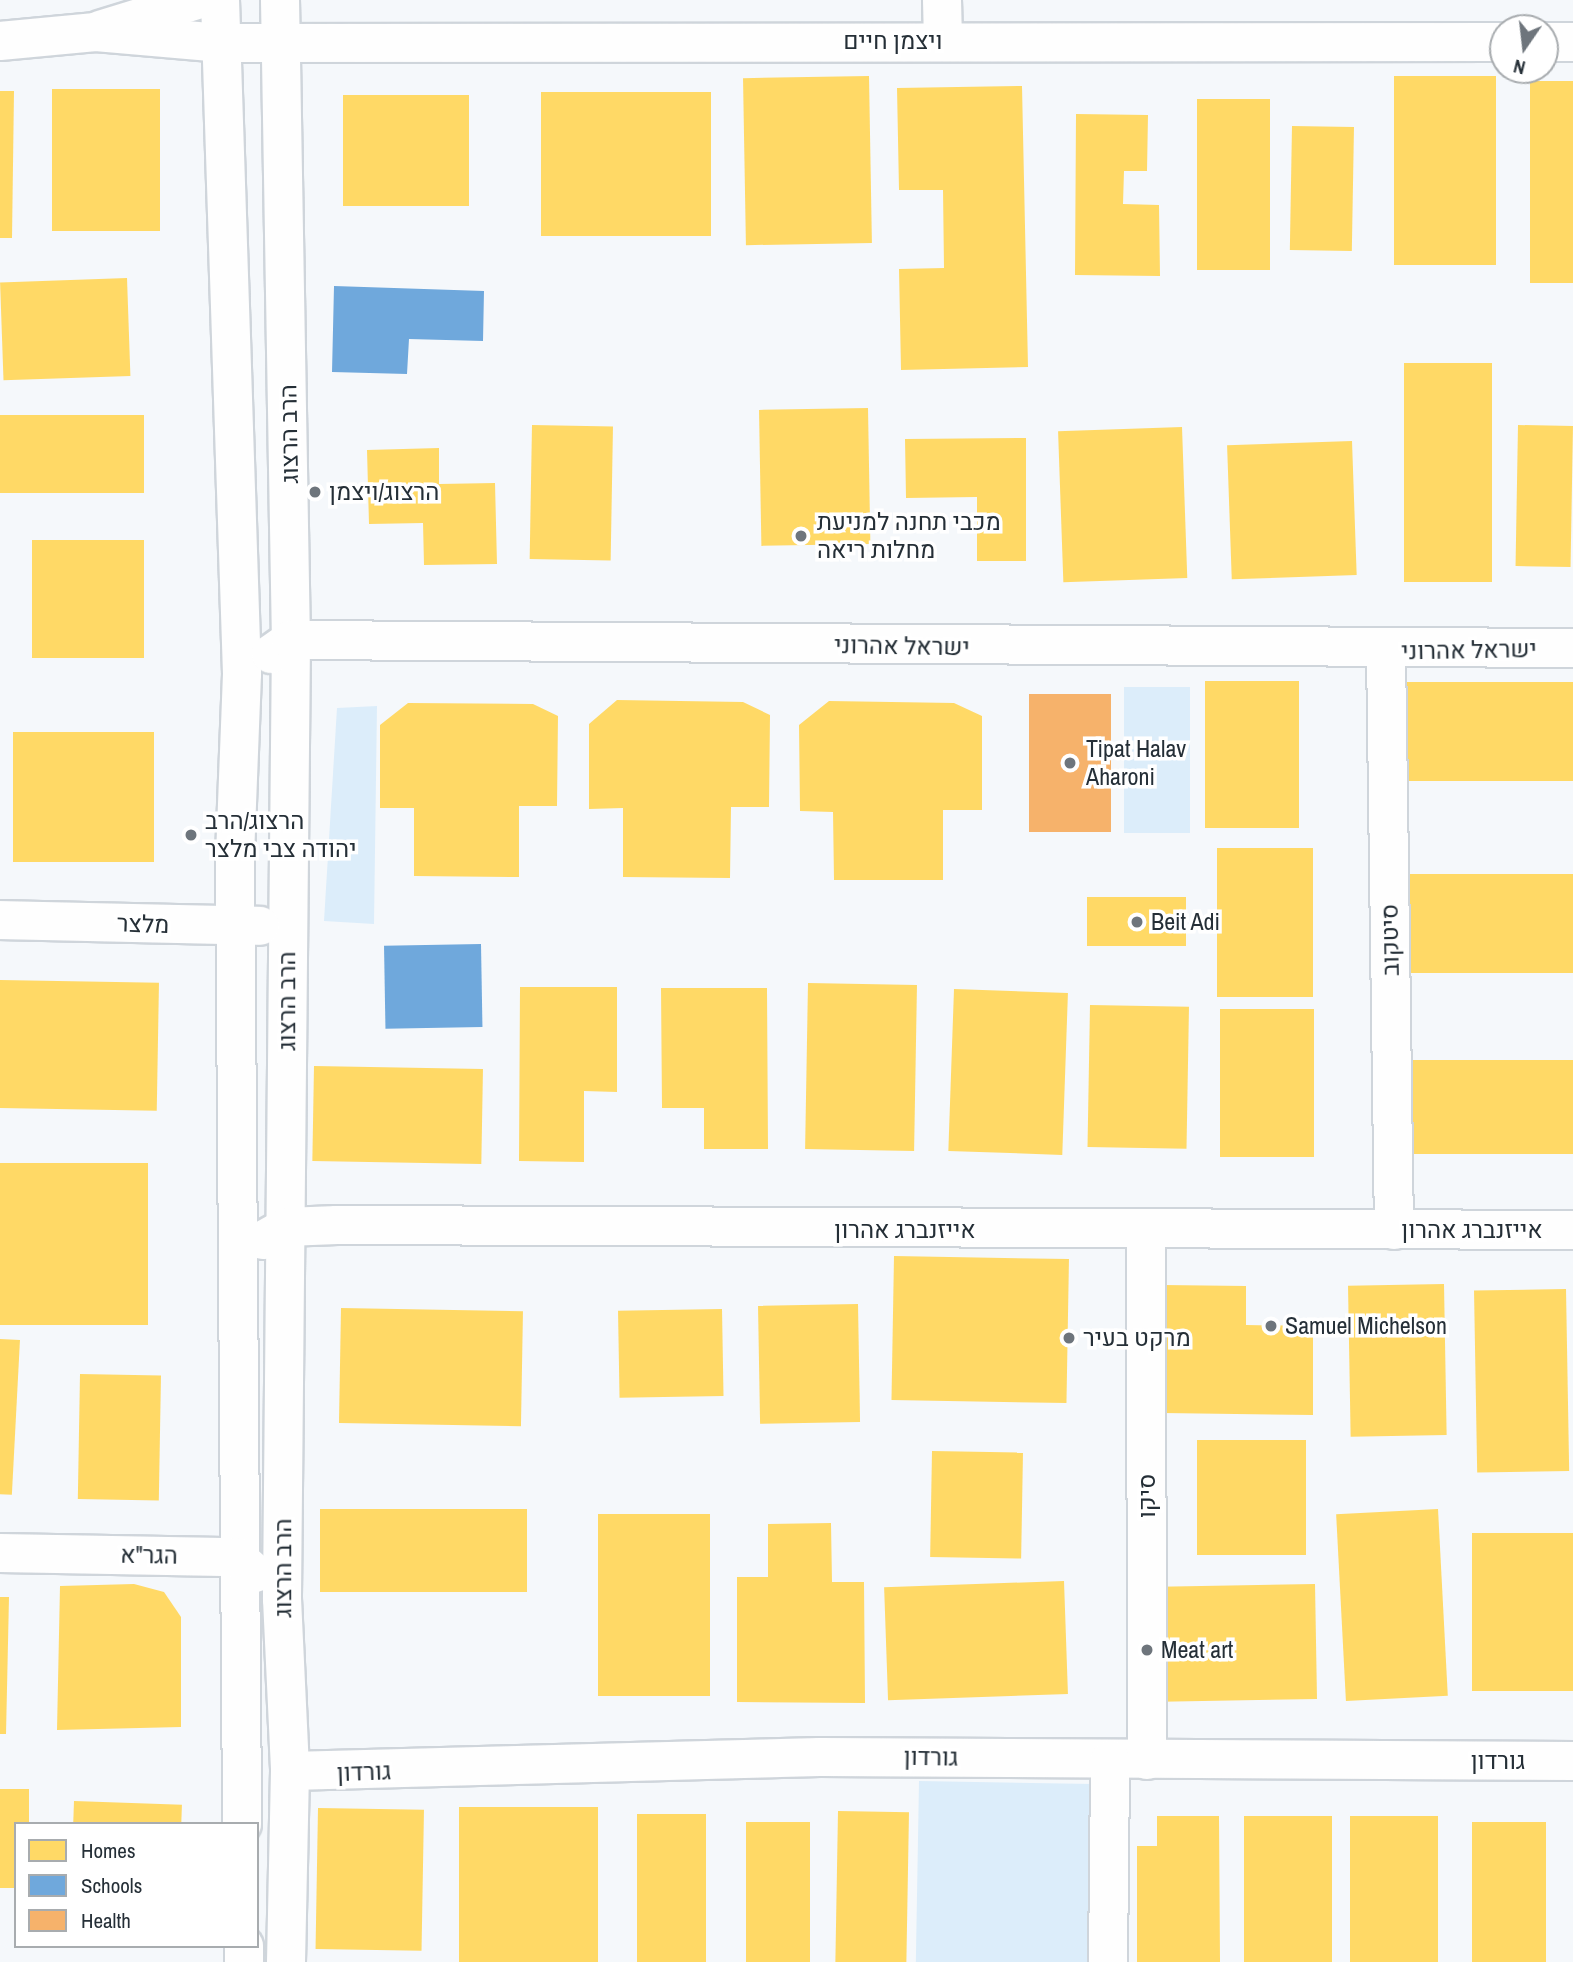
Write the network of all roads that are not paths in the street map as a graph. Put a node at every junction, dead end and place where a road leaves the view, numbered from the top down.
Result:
1 (197, 0) edge
2 (222, 0) edge
3 (280, 0) edge
4 (942, 0) edge
5 (96, 32) junction
6 (5, 40) edge
7 (282, 40) junction
8 (943, 41) junction
9 (1489, 42) edge
10 (223, 43) junction
11 (291, 640) junction
12 (1573, 648) edge
13 (1387, 650) junction
14 (242, 674) junction
15 (0, 920) edge
16 (236, 925) junction
17 (286, 926) junction
18 (286, 1227) junction
19 (1394, 1230) junction
20 (1573, 1230) edge
21 (1146, 1232) junction
22 (243, 1251) junction
23 (0, 1553) edge
24 (237, 1557) junction
25 (282, 1599) junction
26 (241, 1700) junction
27 (1129, 1760) junction
28 (1573, 1761) edge
29 (290, 1771) junction
30 (242, 1822) edge
31 (284, 1960) edge
32 (1108, 1962) edge

1 - 5 street
2 - 7 street
2 - 10 street, הרב הרצוג
3 - 7 street, הרב הרצוג
4 - 8 street
5 - 6 street
5 - 10 street, ויצמן חיים
7 - 8 street, ויצמן חיים
7 - 10 street, ויצמן חיים
7 - 11 street, הרב הרצוג
8 - 9 street, ויצמן חיים
10 - 14 street, הרב הרצוג
11 - 13 street, ישראל אהרוני
11 - 14 street
11 - 17 street, הרב הרצוג
12 - 13 street, ישראל אהרוני
13 - 19 street, סיטקוב
14 - 16 street, הרב הרצוג
15 - 16 street, מלצר
16 - 17 street, מלצר
16 - 22 street, הרב הרצוג
17 - 18 street, הרב הרצוג
18 - 21 street, אייזנברג אהרון
18 - 22 street, אייזנברג אהרון
18 - 25 street, הרב הרצוג
19 - 20 street, אייזנברג אהרון
19 - 21 street, אייזנברג אהרון
21 - 27 street, סיקו
22 - 24 street, הרב הרצוג
23 - 24 street, הגר"א
24 - 25 street
24 - 26 street, הרב הרצוג
25 - 29 street, הרב הרצוג
26 - 29 street
26 - 30 street, הרב הרצוג
27 - 28 street, גורדון
27 - 29 street, גורדון
27 - 32 street, סיקו
29 - 31 street, הרב הרצוג

